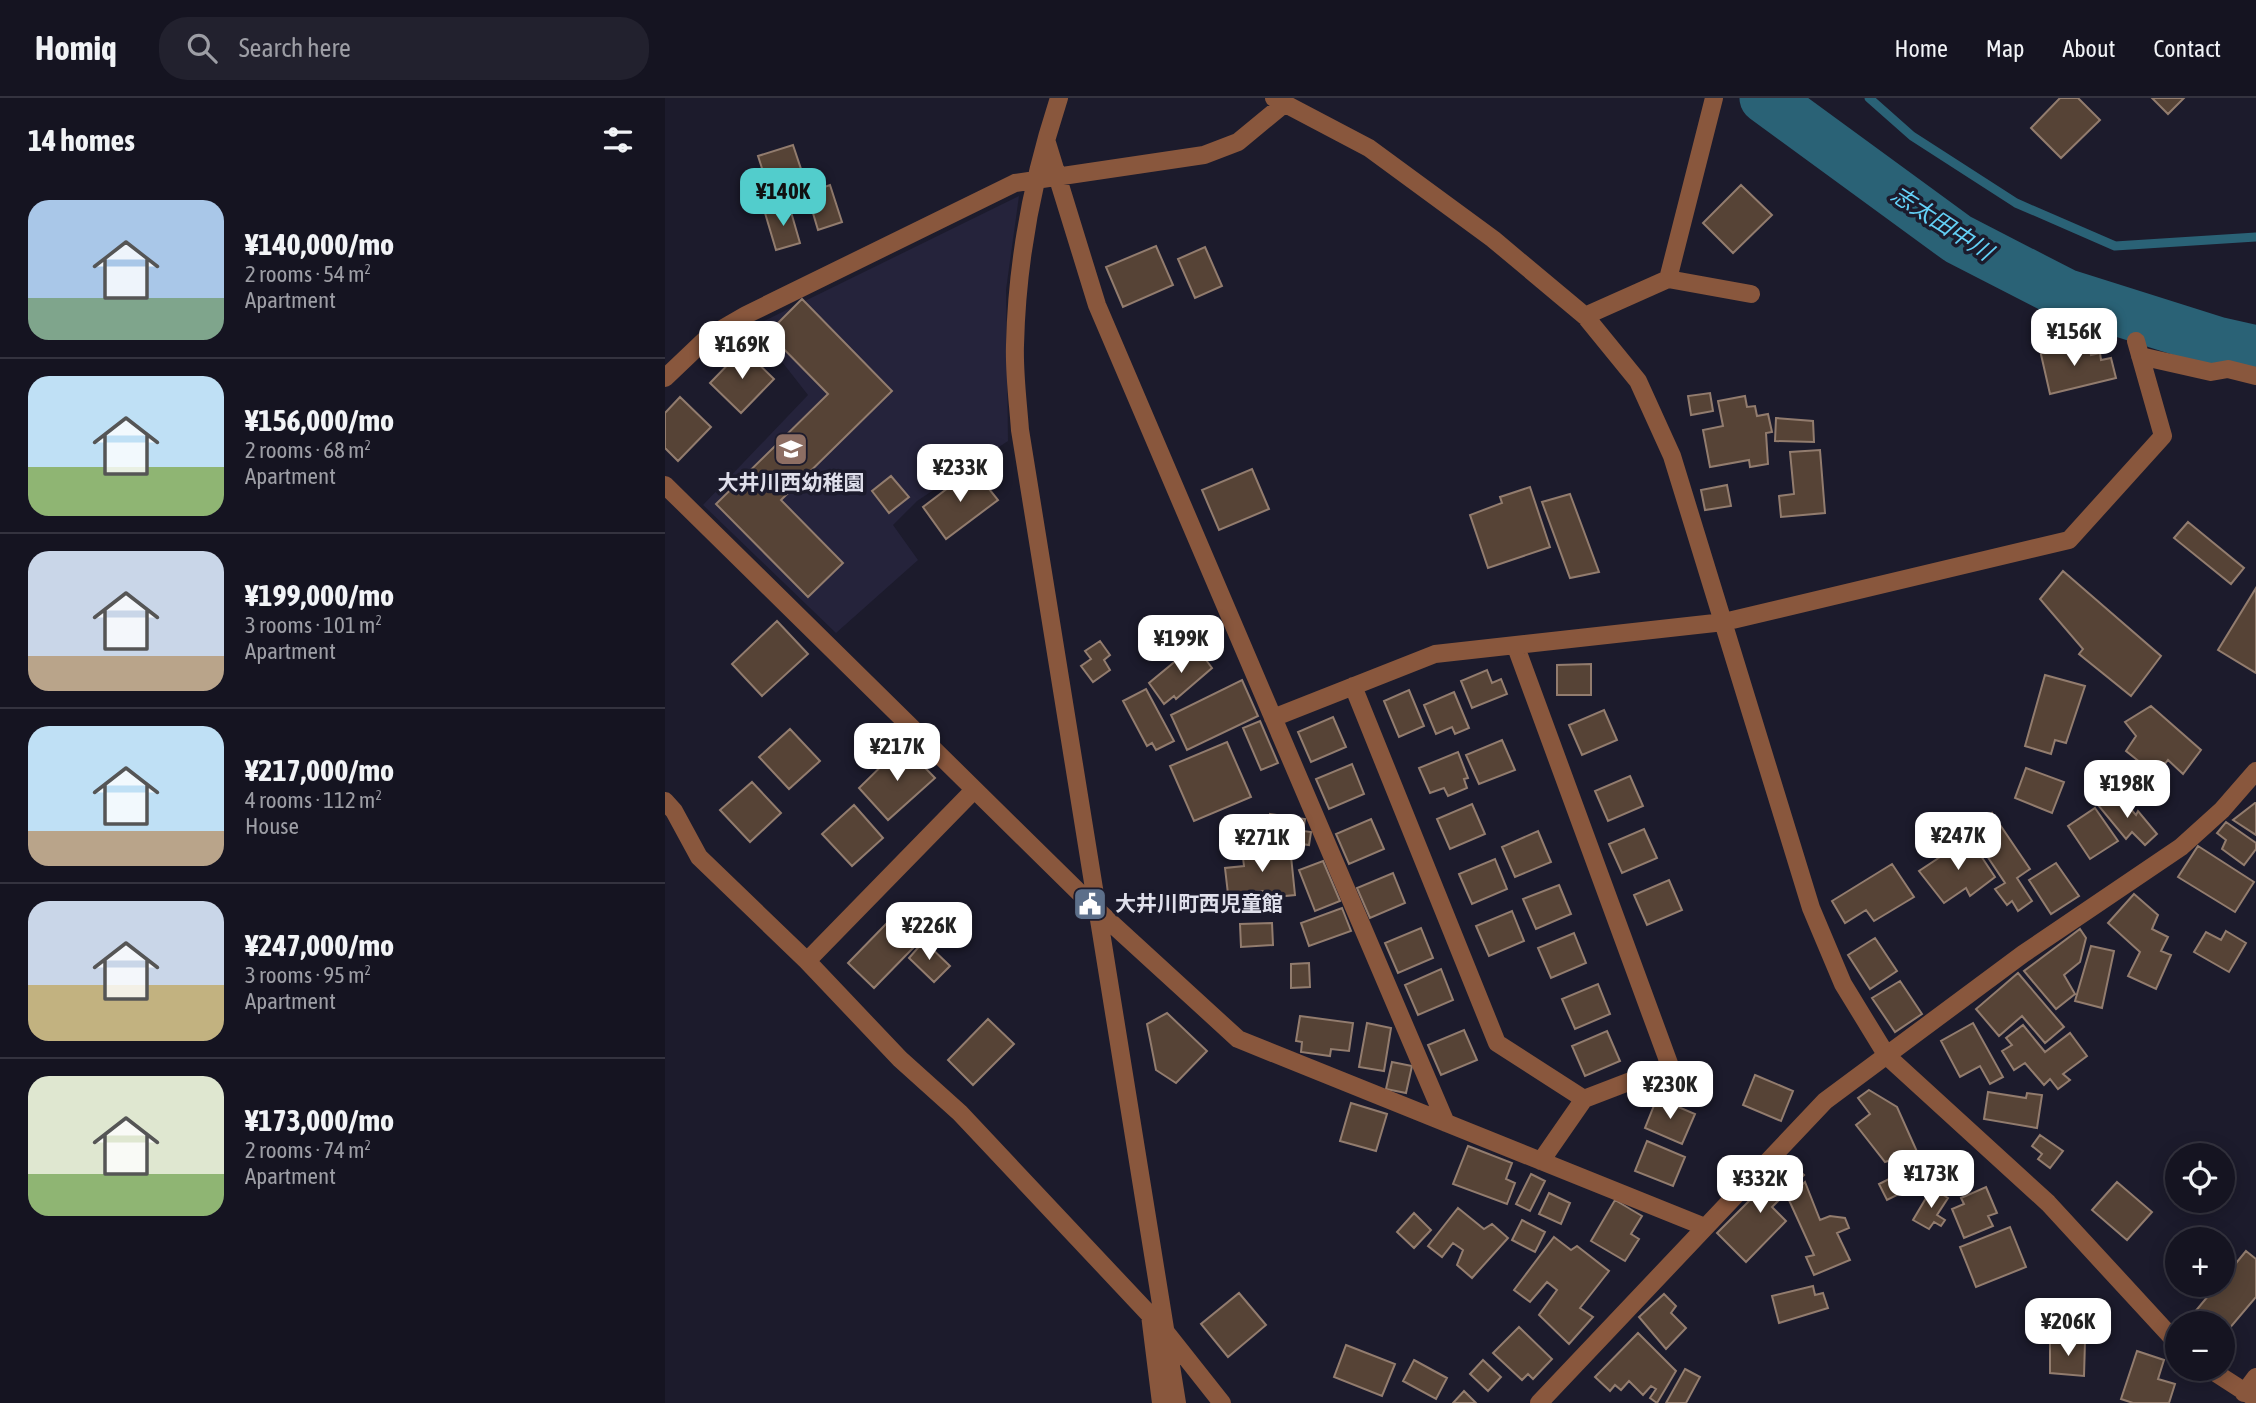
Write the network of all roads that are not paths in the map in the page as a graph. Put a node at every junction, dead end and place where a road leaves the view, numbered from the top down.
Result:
1 (1059, 98) edge
2 (1714, 98) edge
3 (1279, 101) edge
4 (1046, 140) junction
5 (1056, 176) junction
6 (1036, 179) junction
7 (1668, 279) junction
8 (1751, 294) dead end
9 (1585, 316) junction
10 (2256, 376) edge
11 (665, 378) edge
12 (665, 485) edge
13 (1724, 622) junction
14 (1516, 647) junction
15 (1353, 686) junction
16 (1273, 718) junction
17 (2256, 771) edge
18 (974, 790) junction
19 (665, 802) edge
20 (1097, 910) junction
21 (807, 961) junction
22 (1887, 1056) junction
23 (1584, 1099) junction
24 (1446, 1123) junction
25 (1541, 1161) junction
26 (1705, 1227) junction
27 (1150, 1315) junction
28 (2165, 1330) edge
29 (1165, 1331) junction
30 (2256, 1377) edge
31 (2224, 1381) edge
32 (2240, 1394) edge
33 (1161, 1403) edge
34 (1177, 1403) edge
35 (1221, 1403) edge
36 (1539, 1403) edge

1 - 4 street
2 - 7 street
3 - 5 street
3 - 9 street
4 - 5 street
4 - 6 street
5 - 6 street
5 - 16 street
6 - 11 street
6 - 20 street
7 - 8 street
7 - 9 street
9 - 13 street
10 - 13 street
12 - 18 street
13 - 14 street
13 - 22 street
14 - 15 street
14 - 23 street
15 - 16 street
15 - 23 street
16 - 24 street
17 - 22 street
18 - 20 street
18 - 21 street
19 - 21 street
20 - 24 street
20 - 29 street
21 - 27 street
22 - 26 street
22 - 28 street
23 - 25 street
24 - 25 street
25 - 26 street
26 - 36 street
27 - 29 street
27 - 33 street
29 - 34 street
29 - 35 street
30 - 32 street
31 - 32 street

